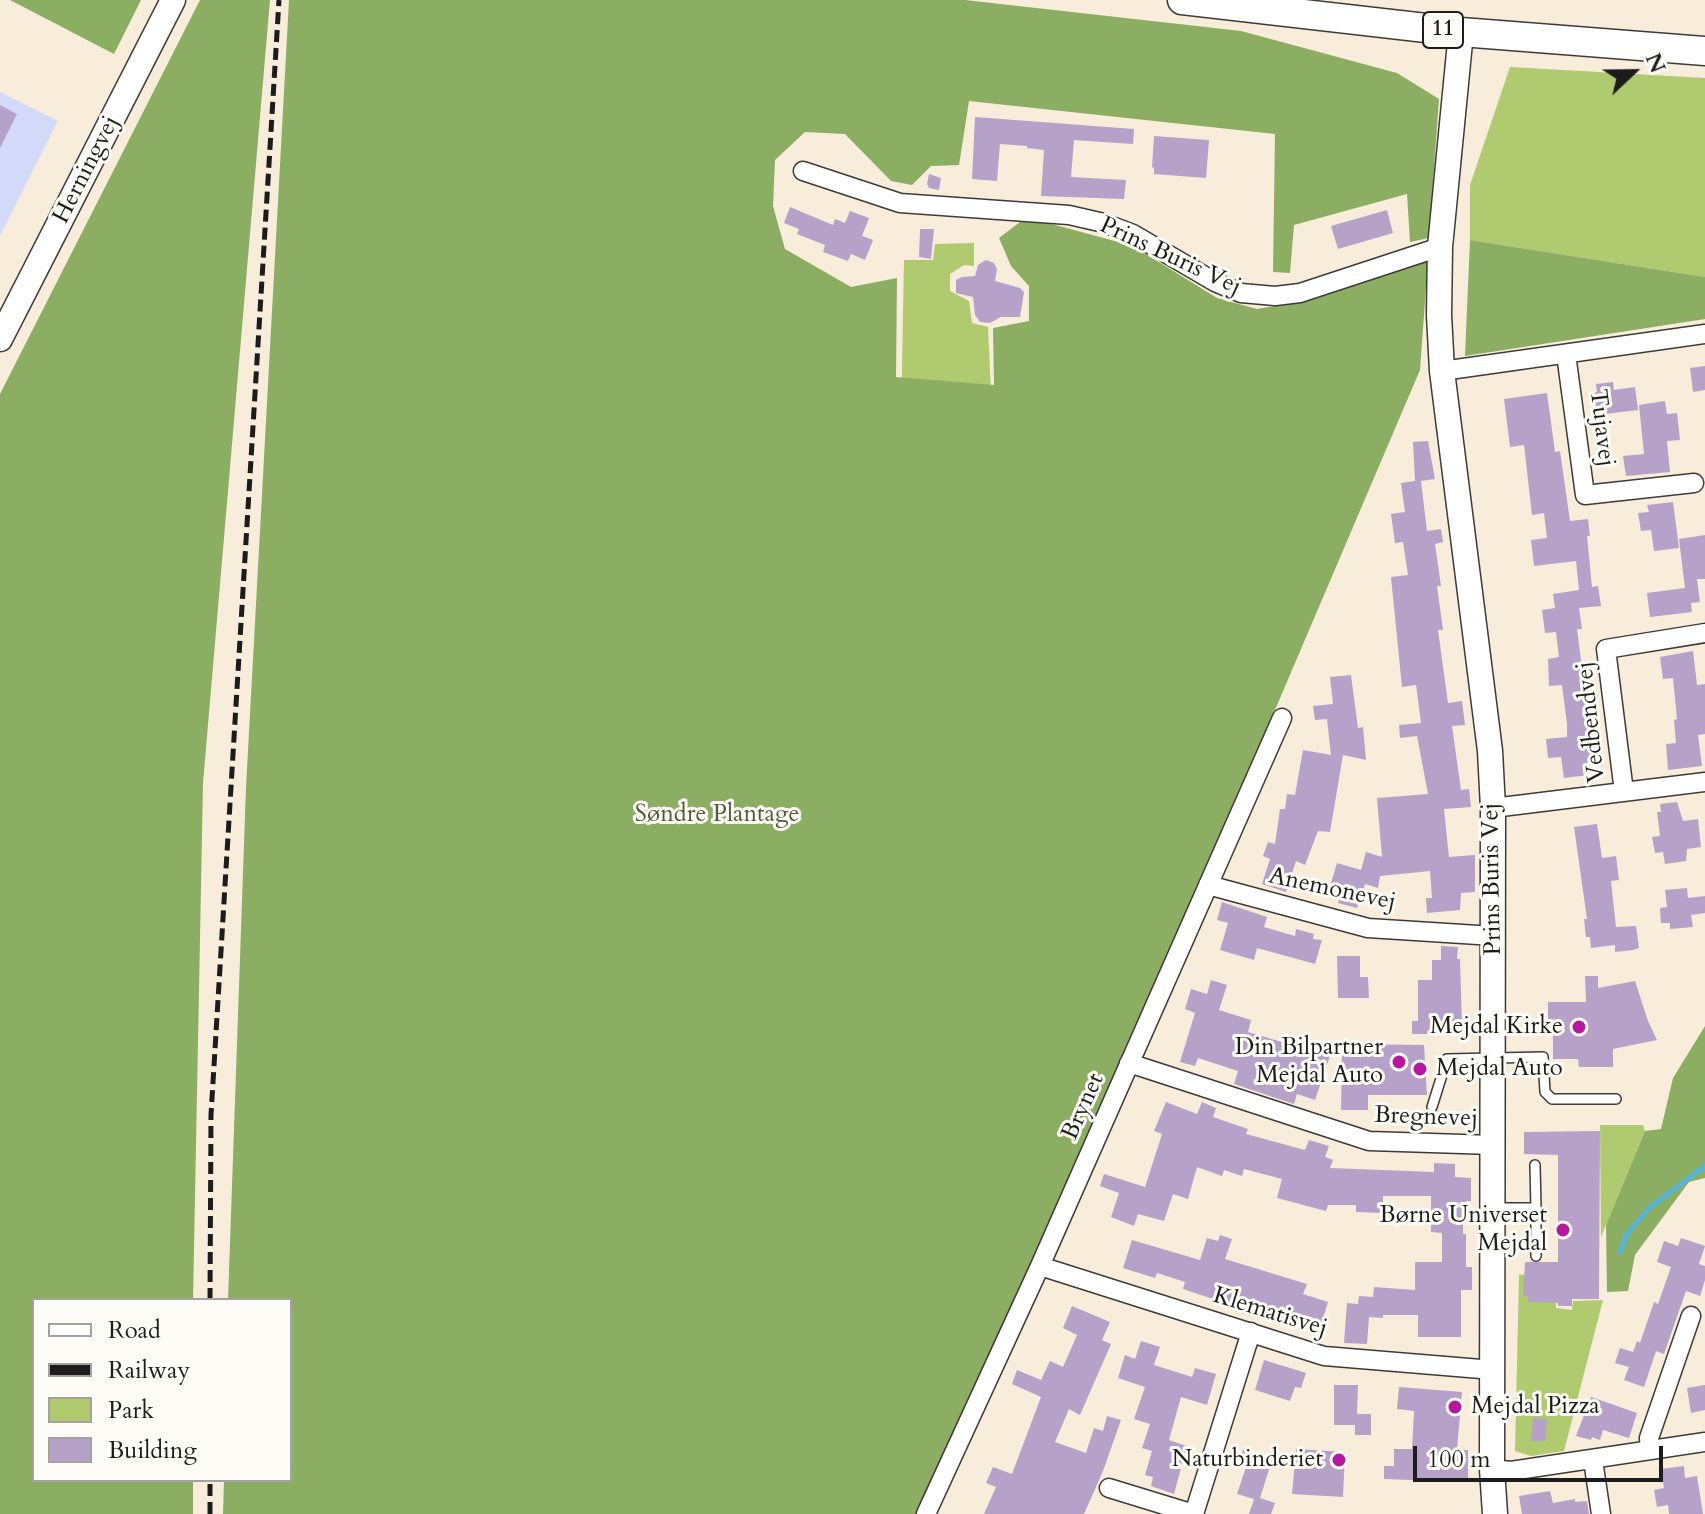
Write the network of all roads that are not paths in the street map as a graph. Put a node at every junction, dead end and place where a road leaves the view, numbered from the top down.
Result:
1 (173, 0) edge
2 (1182, 0) edge
3 (1461, 32) junction
4 (1705, 51) edge
5 (803, 171) dead end
6 (1440, 247) junction
7 (1705, 334) edge
8 (0, 339) edge
9 (1566, 354) junction
10 (1442, 371) junction
11 (1694, 483) dead end
12 (1705, 633) edge
13 (1282, 718) dead end
14 (1705, 782) edge
15 (1624, 792) junction
16 (1493, 808) junction
17 (1208, 885) junction
18 (1494, 936) junction
19 (1493, 1058) junction
20 (1129, 1063) junction
21 (1616, 1099) dead end
22 (1432, 1107) dead end
23 (1493, 1145) junction
24 (1535, 1165) dead end
25 (1493, 1208) junction
26 (1536, 1208) junction
27 (1536, 1256) dead end
28 (1040, 1266) junction
29 (1691, 1316) dead end
30 (1251, 1332) junction
31 (1493, 1370) junction
32 (1705, 1442) edge
33 (1650, 1450) junction
34 (1593, 1460) junction
35 (1492, 1469) junction
36 (1109, 1488) dead end
37 (926, 1514) edge
38 (1194, 1514) edge
39 (1495, 1514) edge
40 (1601, 1514) edge

1 - 8 street, Herningvej
2 - 3 main road, 11
3 - 4 main road, 11
3 - 6 street, Prins Buris Vej
5 - 6 street, Prins Buris Vej
6 - 10 street, Prins Buris Vej
7 - 9 street
9 - 10 street
9 - 11 street, Tujavej
10 - 16 street, Prins Buris Vej
12 - 15 street, Vedbendvej
13 - 17 street, Brynet
14 - 15 street, Vedbendvej
15 - 16 street, Vedbendvej
16 - 18 street, Prins Buris Vej
17 - 18 street, Anemonevej
17 - 20 street, Brynet
18 - 19 street, Prins Buris Vej
19 - 21 lane
19 - 22 lane
19 - 23 street, Prins Buris Vej
20 - 23 street, Bregnevej
20 - 28 street, Brynet
23 - 25 street, Prins Buris Vej
24 - 26 lane
25 - 26 lane
25 - 31 street, Prins Buris Vej
26 - 27 lane
28 - 30 street, Klematisvej
28 - 37 street, Brynet
29 - 33 street
30 - 31 street, Klematisvej
30 - 38 street
31 - 35 street, Prins Buris Vej
32 - 33 street
33 - 34 street
34 - 35 street
34 - 40 street
35 - 39 street, Prins Buris Vej
36 - 38 street

